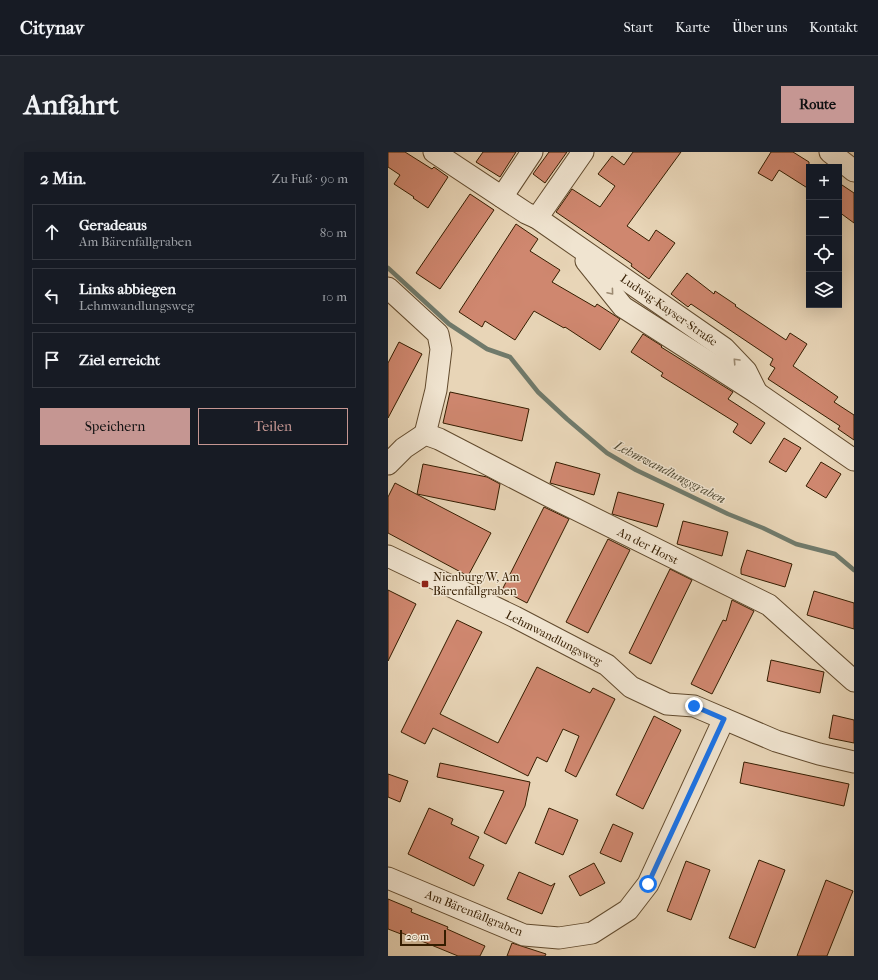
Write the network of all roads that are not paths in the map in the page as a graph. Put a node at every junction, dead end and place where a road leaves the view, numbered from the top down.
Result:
1 (434, 152) edge
2 (532, 152) edge
3 (583, 152) edge
4 (832, 153) edge
5 (854, 171) edge
6 (502, 197) junction
7 (537, 218) junction
8 (388, 288) edge
9 (425, 434) junction
10 (854, 460) edge
11 (388, 464) edge
12 (388, 556) edge
13 (854, 681) edge
14 (724, 719) junction
15 (854, 762) edge
16 (388, 878) edge

1 - 6 street, Ludwig-Kayser-Straße
2 - 6 street
3 - 7 street
4 - 5 street
6 - 7 street, Ludwig-Kayser-Straße
7 - 10 street, Ludwig-Kayser-Straße
8 - 9 street
9 - 11 street
9 - 13 street, An der Horst
12 - 14 street, Lehmwandlungsweg
14 - 15 street, Lehmwandlungsweg
14 - 16 street, Am Bärenfallgraben

